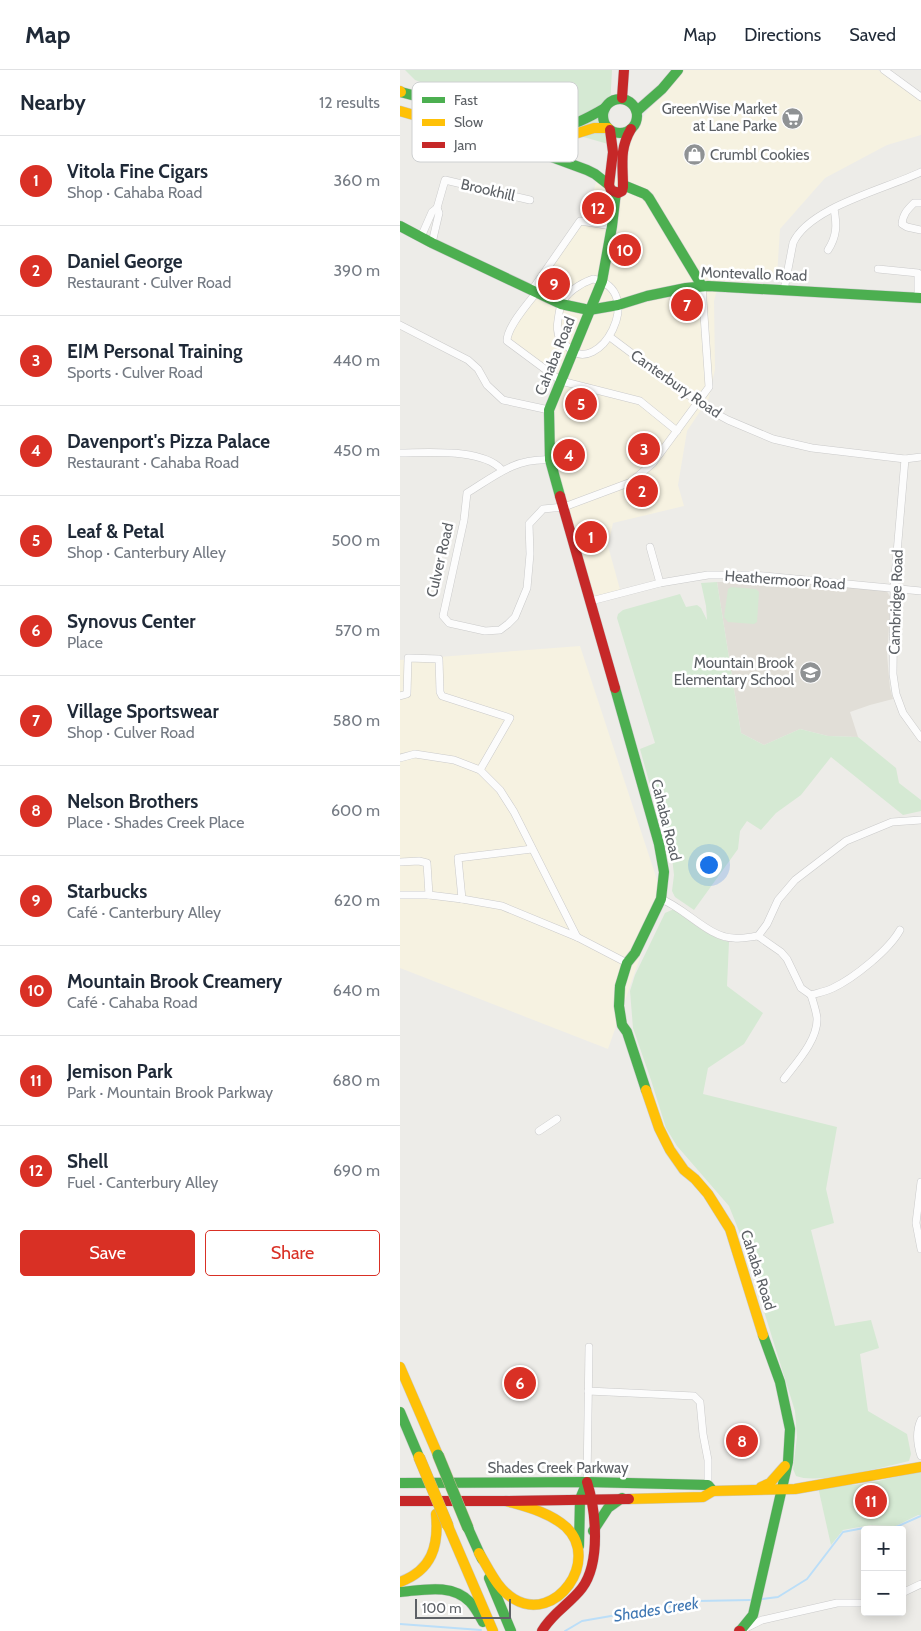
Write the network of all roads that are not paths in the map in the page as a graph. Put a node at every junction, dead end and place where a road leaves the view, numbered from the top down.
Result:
1 (624, 70) edge
2 (678, 70) edge
3 (884, 70) edge
4 (400, 92) edge
5 (412, 96) edge
6 (921, 96) edge
7 (622, 98) junction
8 (605, 108) junction
9 (637, 111) junction
10 (578, 123) edge
11 (609, 129) junction
12 (630, 129) junction
13 (578, 133) edge
14 (565, 162) edge
15 (921, 172) edge
16 (616, 187) junction
17 (530, 200) dead end
18 (921, 203) edge
19 (437, 208) junction
20 (834, 209) junction
21 (400, 226) edge
22 (612, 226) junction
23 (921, 230) edge
24 (427, 240) junction
25 (828, 250) dead end
26 (878, 269) dead end
27 (919, 273) edge
28 (602, 281) junction
29 (702, 286) junction
30 (784, 290) junction
31 (534, 291) junction
32 (919, 298) edge
33 (561, 304) junction
34 (618, 305) junction
35 (589, 310) junction
36 (400, 325) edge
37 (610, 337) junction
38 (572, 352) junction
39 (561, 381) junction
40 (700, 400) junction
41 (549, 410) junction
42 (677, 431) junction
43 (400, 453) edge
44 (921, 458) edge
45 (905, 459) junction
46 (550, 460) junction
47 (502, 470) junction
48 (564, 507) junction
49 (650, 547) dead end
50 (660, 583) junction
51 (894, 588) junction
52 (921, 591) edge
53 (591, 601) junction
54 (400, 696) edge
55 (921, 738) edge
56 (400, 758) edge
57 (480, 770) junction
58 (921, 820) edge
59 (532, 849) junction
60 (400, 862) edge
61 (400, 895) edge
62 (429, 895) junction
63 (462, 899) junction
64 (666, 901) junction
65 (900, 930) dead end
66 (758, 936) junction
67 (577, 937) junction
68 (626, 963) junction
69 (811, 995) junction
70 (784, 1080) dead end
71 (557, 1119) dead end
72 (539, 1132) dead end
73 (921, 1182) edge
74 (921, 1249) edge
75 (589, 1347) dead end
76 (400, 1367) edge
77 (588, 1391) junction
78 (400, 1412) edge
79 (921, 1420) edge
80 (400, 1430) edge
81 (921, 1456) edge
82 (415, 1457) junction
83 (788, 1462) junction
84 (921, 1467) edge
85 (587, 1482) junction
86 (400, 1483) edge
87 (710, 1488) junction
88 (782, 1488) junction
89 (755, 1490) junction
90 (622, 1498) junction
91 (580, 1499) junction
92 (592, 1499) junction
93 (400, 1501) edge
94 (506, 1501) junction
95 (594, 1531) junction
96 (579, 1549) junction
97 (479, 1552) junction
98 (400, 1582) edge
99 (921, 1584) edge
100 (906, 1591) edge
101 (400, 1592) edge
102 (861, 1602) edge
103 (489, 1631) edge
104 (493, 1631) edge
105 (511, 1631) edge
106 (542, 1631) edge
107 (740, 1631) edge

1 - 7 main road
2 - 9 main road
3 - 6 street
4 - 5 main road
7 - 8 main road
7 - 9 main road
8 - 10 main road
8 - 11 main road, Cahaba Road
9 - 12 main road, Cahaba Road
11 - 12 main road
11 - 13 main road
11 - 16 main road, Cahaba Road
12 - 16 main road, Cahaba Road
14 - 16 main road
15 - 20 street
16 - 22 main road, Cahaba Road
16 - 29 main road, Culver Road
17 - 19 street, Brookhill
18 - 23 street
19 - 24 street, Brookhill
19 - 24 street, Brookhill
20 - 25 street
20 - 30 street
21 - 24 main road
22 - 28 main road, Cahaba Road
22 - 31 street
24 - 31 main road
26 - 27 street
27 - 32 street
28 - 33 street
28 - 34 street
28 - 35 main road, Cahaba Road
29 - 30 main road, Montevallo Road
29 - 34 main road, Montevallo Road
29 - 40 street, Culver Road
30 - 32 main road, Montevallo Road
31 - 33 main road
31 - 39 street
33 - 35 main road
33 - 38 street
34 - 35 main road, Montevallo Road
34 - 37 street
35 - 38 main road, Cahaba Road
36 - 41 street
37 - 38 street
37 - 40 street, Canterbury Road
38 - 39 main road, Cahaba Road
39 - 41 main road, Cahaba Road
39 - 42 street
40 - 42 street, Culver Road
40 - 45 street, Canterbury Road
41 - 46 main road, Cahaba Road
42 - 48 street, Culver Road
43 - 47 street
44 - 45 street, Canterbury Road
45 - 51 street, Cambridge Road
46 - 47 street
46 - 48 main road, Cahaba Road
47 - 48 street, Culver Road
48 - 53 main road, Cahaba Road
49 - 50 street
50 - 51 street, Heathermoor Road
50 - 53 street, Heathermoor Road
51 - 52 street, Heathermoor Road
51 - 55 street, Cambridge Road
53 - 64 main road, Cahaba Road
54 - 57 street
56 - 57 street
57 - 59 street
58 - 66 street
59 - 63 street
59 - 67 street
60 - 62 street
61 - 62 street
62 - 63 street
63 - 67 street
64 - 66 street
64 - 68 main road, Cahaba Road
65 - 69 street
66 - 69 street
67 - 68 street
68 - 83 main road, Cahaba Road
69 - 70 street
71 - 72 street
73 - 74 street
75 - 77 street
76 - 97 main road, bridge
77 - 85 street
77 - 87 street
78 - 82 main road
79 - 81 street
80 - 82 main road
82 - 98 main road
82 - 104 main road, bridge
83 - 88 main road, Cahaba Road
83 - 89 main road
84 - 88 main road, Shades Creek Parkway
85 - 86 main road, Shades Creek Parkway
85 - 87 main road, Shades Creek Parkway
85 - 91 main road
85 - 92 main road
87 - 89 main road, Shades Creek Parkway
87 - 90 main road, Shades Creek Parkway
88 - 89 main road, Shades Creek Parkway
88 - 107 main road, Cahaba Road
90 - 92 main road, Shades Creek Parkway
90 - 95 main road
91 - 92 main road, Shades Creek Parkway
91 - 94 main road, Shades Creek Parkway
91 - 96 main road
92 - 95 main road
93 - 94 main road, Shades Creek Parkway
94 - 96 main road
95 - 106 main road
96 - 97 main road
97 - 105 main road
99 - 100 street
101 - 103 main road
102 - 107 street

